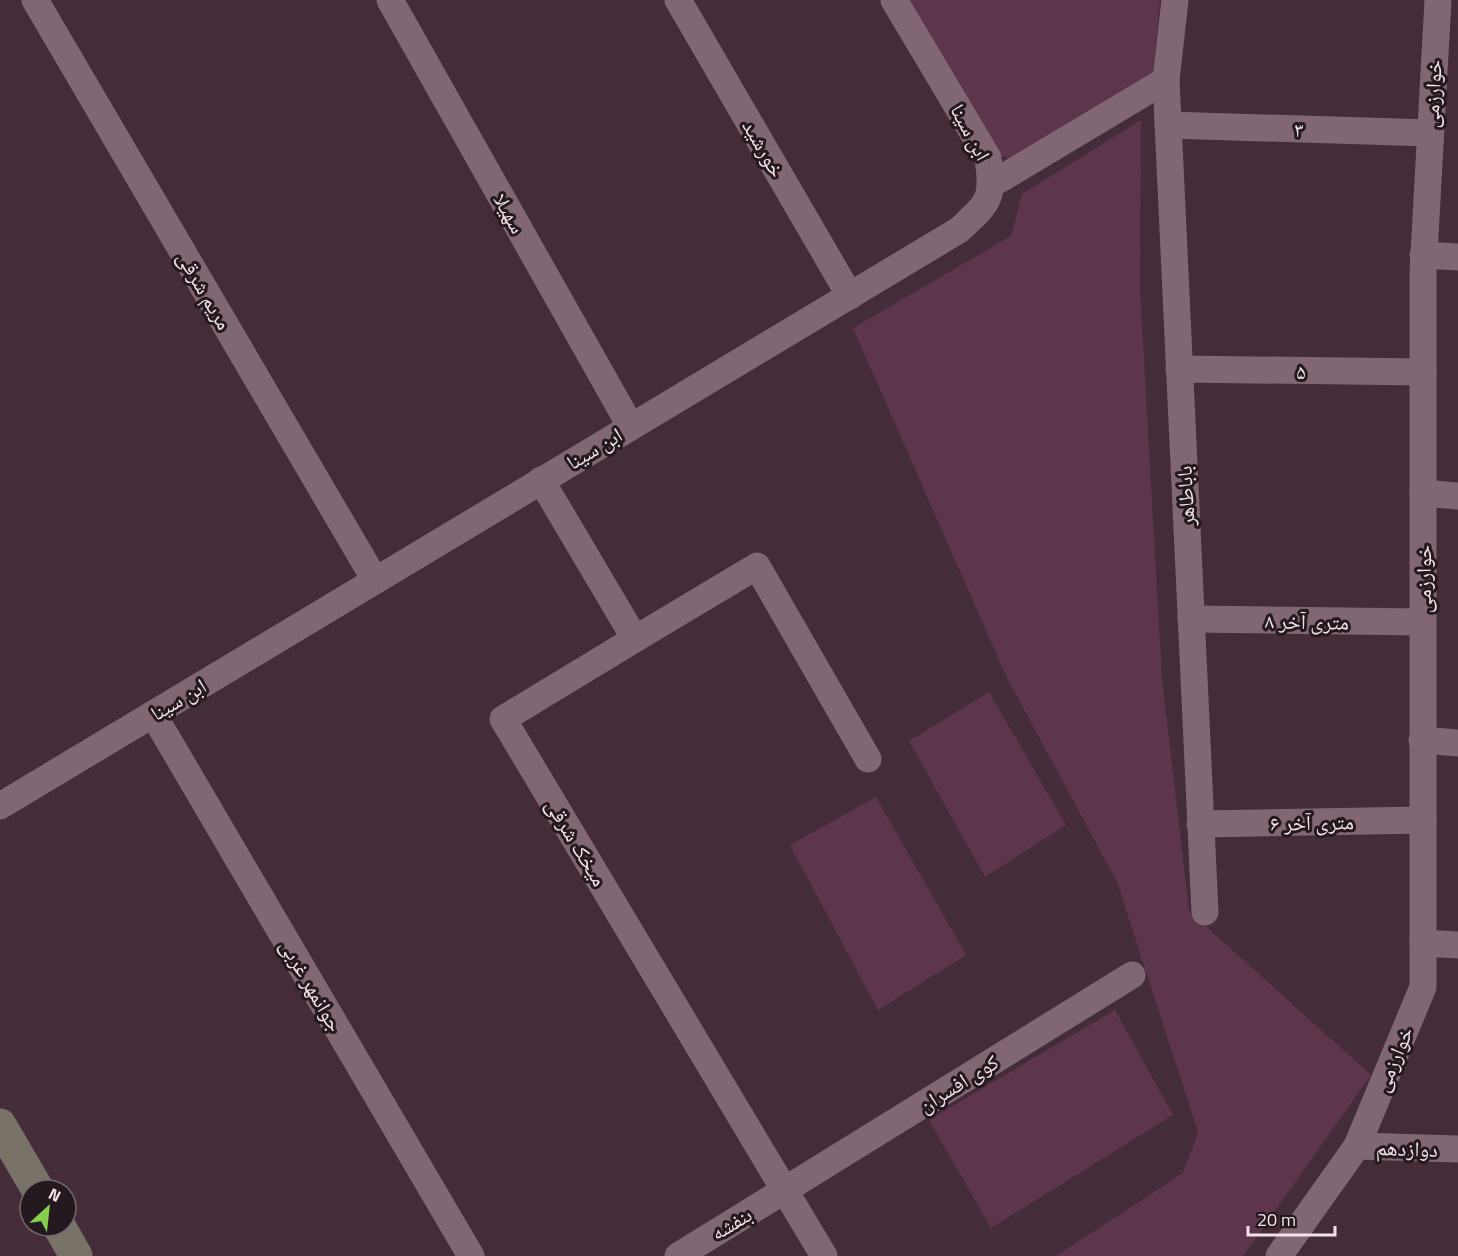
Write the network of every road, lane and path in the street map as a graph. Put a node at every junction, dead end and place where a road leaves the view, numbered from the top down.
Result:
1 (34, 0) edge
2 (390, 0) edge
3 (678, 0) edge
4 (894, 0) edge
5 (1175, 0) edge
6 (1444, 2) edge
7 (1166, 80) junction
8 (1168, 125) junction
9 (1430, 133) junction
10 (992, 184) junction
11 (1423, 255) junction
12 (1458, 257) edge
13 (850, 296) junction
14 (1179, 369) junction
15 (1423, 372) junction
16 (631, 427) junction
17 (542, 480) junction
18 (1423, 493) junction
19 (1458, 496) edge
20 (375, 580) junction
21 (1191, 619) junction
22 (1422, 622) junction
23 (635, 639) junction
24 (153, 714) junction
25 (1422, 740) junction
26 (1458, 743) edge
27 (868, 759) dead end
28 (0, 806) edge
29 (1423, 820) junction
30 (1200, 824) junction
31 (1205, 912) dead end
32 (1423, 943) junction
33 (1458, 945) edge
34 (1132, 975) dead end
35 (0, 1125) edge
36 (1356, 1146) junction
37 (1458, 1149) edge
38 (31, 1178) edge
39 (785, 1191) junction
40 (66, 1238) edge
41 (76, 1256) edge
42 (471, 1256) edge
43 (678, 1256) edge
44 (824, 1256) edge
45 (1280, 1256) edge

1 - 20 street, مریم شرقی
2 - 16 street, سهیلا
3 - 13 street, خورشید
4 - 10 street, ابن سینا
5 - 7 street, باباطاهر
6 - 9 street, خوارزمی
7 - 8 street, باباطاهر
7 - 10 street
8 - 9 street, ۳
8 - 14 street, باباطاهر
9 - 11 street, خوارزمی
10 - 13 street, ابن سینا
11 - 12 street
11 - 15 street, خوارزمی
13 - 16 street, ابن سینا
14 - 15 street, ۵
14 - 21 street, باباطاهر
15 - 18 street, خوارزمی
16 - 17 street, ابن سینا
17 - 20 street, ابن سینا
17 - 23 street
18 - 19 street
18 - 22 street, خوارزمی
20 - 24 street, ابن سینا
21 - 22 street, ۸ متری آخر
21 - 30 street, باباطاهر
22 - 25 street, خوارزمی
23 - 27 street
23 - 39 street, میخک شرقی
24 - 28 street, ابن سینا
24 - 42 street, جوانمهر غربی
25 - 26 street
25 - 29 street, خوارزمی
29 - 30 street, ۶ متری آخر
29 - 32 street, خوارزمی
30 - 31 street, باباطاهر
32 - 33 street
32 - 36 street, خوارزمی
34 - 39 street, کوی افسران
35 - 38 main road
36 - 37 street, دوازدهم
36 - 45 street, خوارزمی
39 - 43 street, بنفشه
39 - 44 street, میخک شرقی
40 - 41 main road

